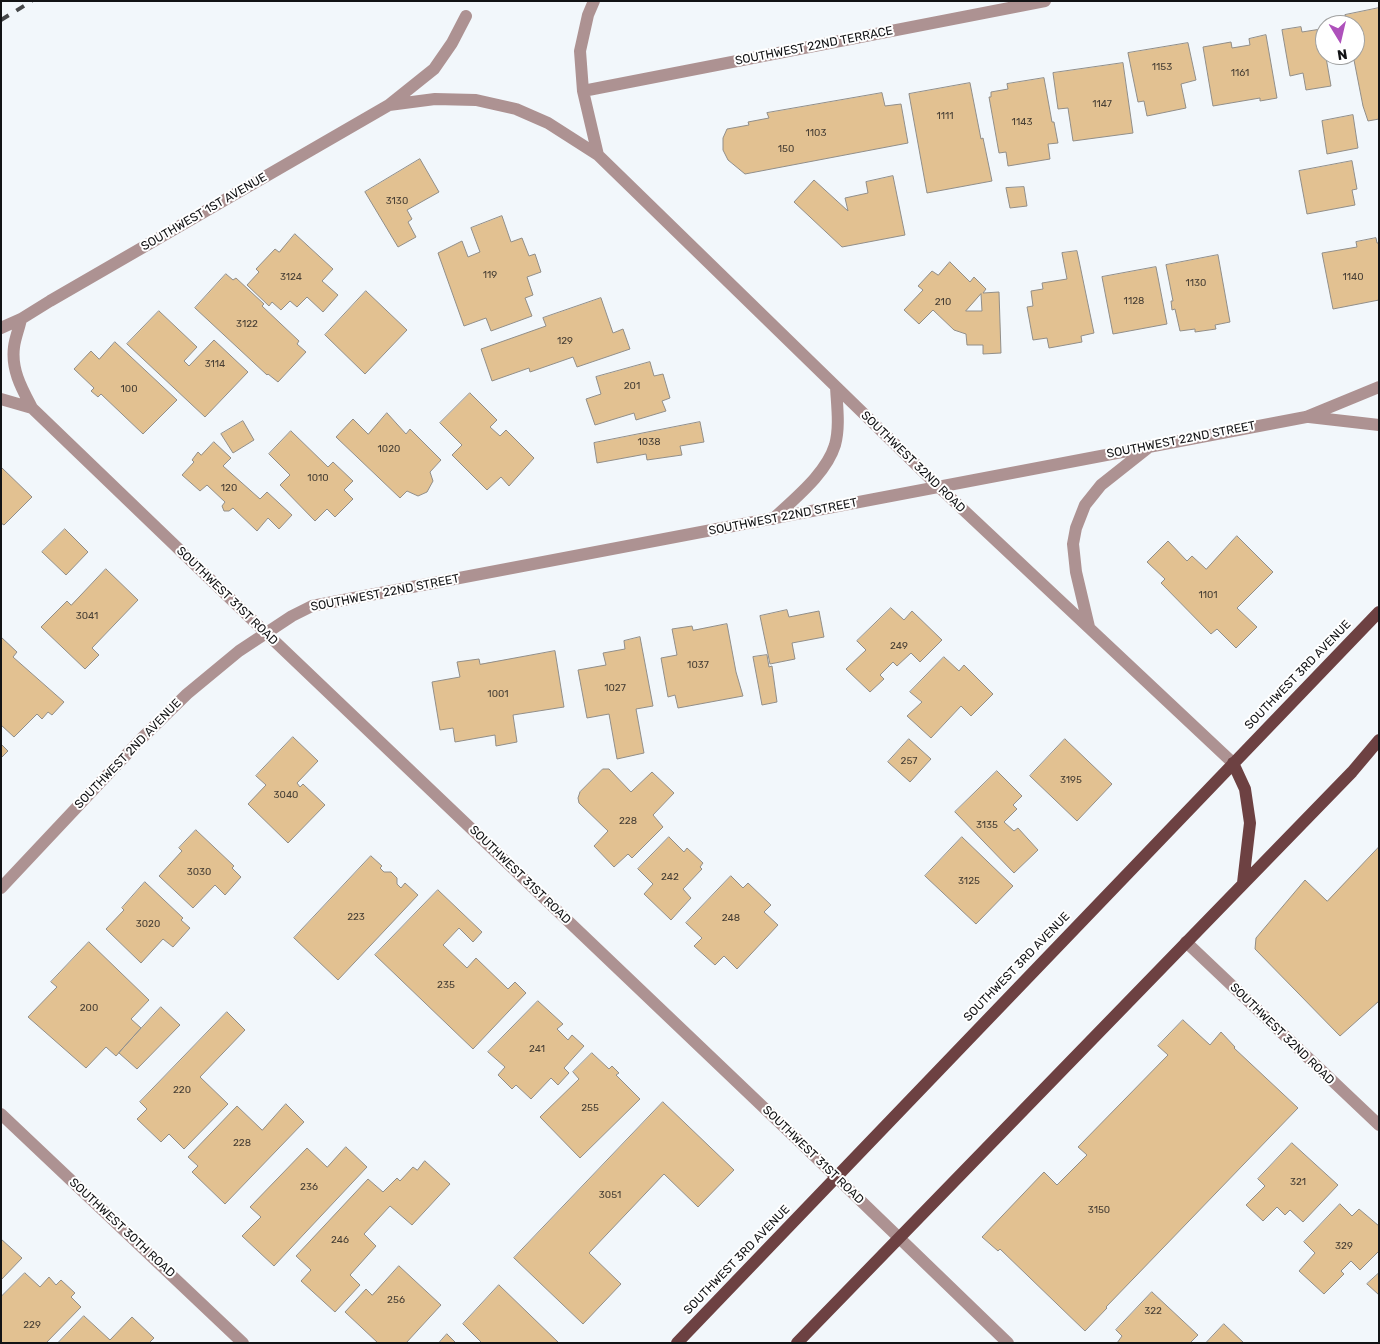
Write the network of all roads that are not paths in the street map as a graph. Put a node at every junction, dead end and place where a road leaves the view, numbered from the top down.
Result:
1 (594, 1) edge
2 (1045, 1) edge
3 (466, 16) dead end
4 (583, 91) junction
5 (389, 105) junction
6 (548, 123) joint
7 (598, 155) junction
8 (21, 320) junction
9 (1, 328) edge
10 (836, 387) junction
11 (1379, 387) edge
12 (1, 399) edge
13 (32, 408) junction
14 (1306, 417) junction
15 (1379, 425) edge
16 (1151, 446) junction
17 (939, 487) junction
18 (774, 519) junction
19 (1379, 612) edge
20 (1089, 627) junction
21 (266, 633) junction
22 (1379, 740) edge
23 (1233, 763) junction
24 (1243, 883) junction
25 (1, 888) edge
26 (1186, 942) junction
27 (1, 1114) edge
28 (1379, 1125) edge
29 (836, 1176) junction
30 (899, 1238) junction
31 (243, 1343) edge
32 (677, 1343) edge
33 (797, 1343) edge
34 (1008, 1343) edge

1 - 4 street
2 - 4 street, SOUTHWEST 22ND TERRACE
3 - 5 street, SOUTHWEST 1ST AVENUE
4 - 7 street
5 - 6 street, SOUTHWEST 1ST AVENUE
5 - 8 street, SOUTHWEST 1ST AVENUE
6 - 7 street, SOUTHWEST 32ND ROAD
7 - 10 street, SOUTHWEST 32ND ROAD
8 - 9 street, SOUTHWEST 1ST AVENUE
8 - 13 street
10 - 17 street, SOUTHWEST 32ND ROAD
10 - 18 street
11 - 14 street, SOUTHWEST 22ND STREET
12 - 13 street
13 - 21 street, SOUTHWEST 31ST ROAD
14 - 15 street, SOUTHWEST 22ND STREET
14 - 16 street, SOUTHWEST 22ND STREET
16 - 17 street, SOUTHWEST 22ND STREET
16 - 20 street
17 - 18 street, SOUTHWEST 22ND STREET
17 - 20 street, SOUTHWEST 32ND ROAD
18 - 21 street, SOUTHWEST 22ND STREET
19 - 23 main road, SOUTHWEST 3RD AVENUE
20 - 23 street, SOUTHWEST 32ND ROAD
21 - 25 street, SOUTHWEST 2ND AVENUE
21 - 29 street, SOUTHWEST 31ST ROAD
22 - 24 main road
23 - 24 main road
23 - 29 main road, SOUTHWEST 3RD AVENUE
24 - 26 main road
26 - 28 street, SOUTHWEST 32ND ROAD
26 - 30 main road
27 - 31 street, SOUTHWEST 30TH ROAD
29 - 30 street, SOUTHWEST 31ST ROAD
29 - 32 main road, SOUTHWEST 3RD AVENUE
30 - 33 main road
30 - 34 street, SOUTHWEST 31ST ROAD

